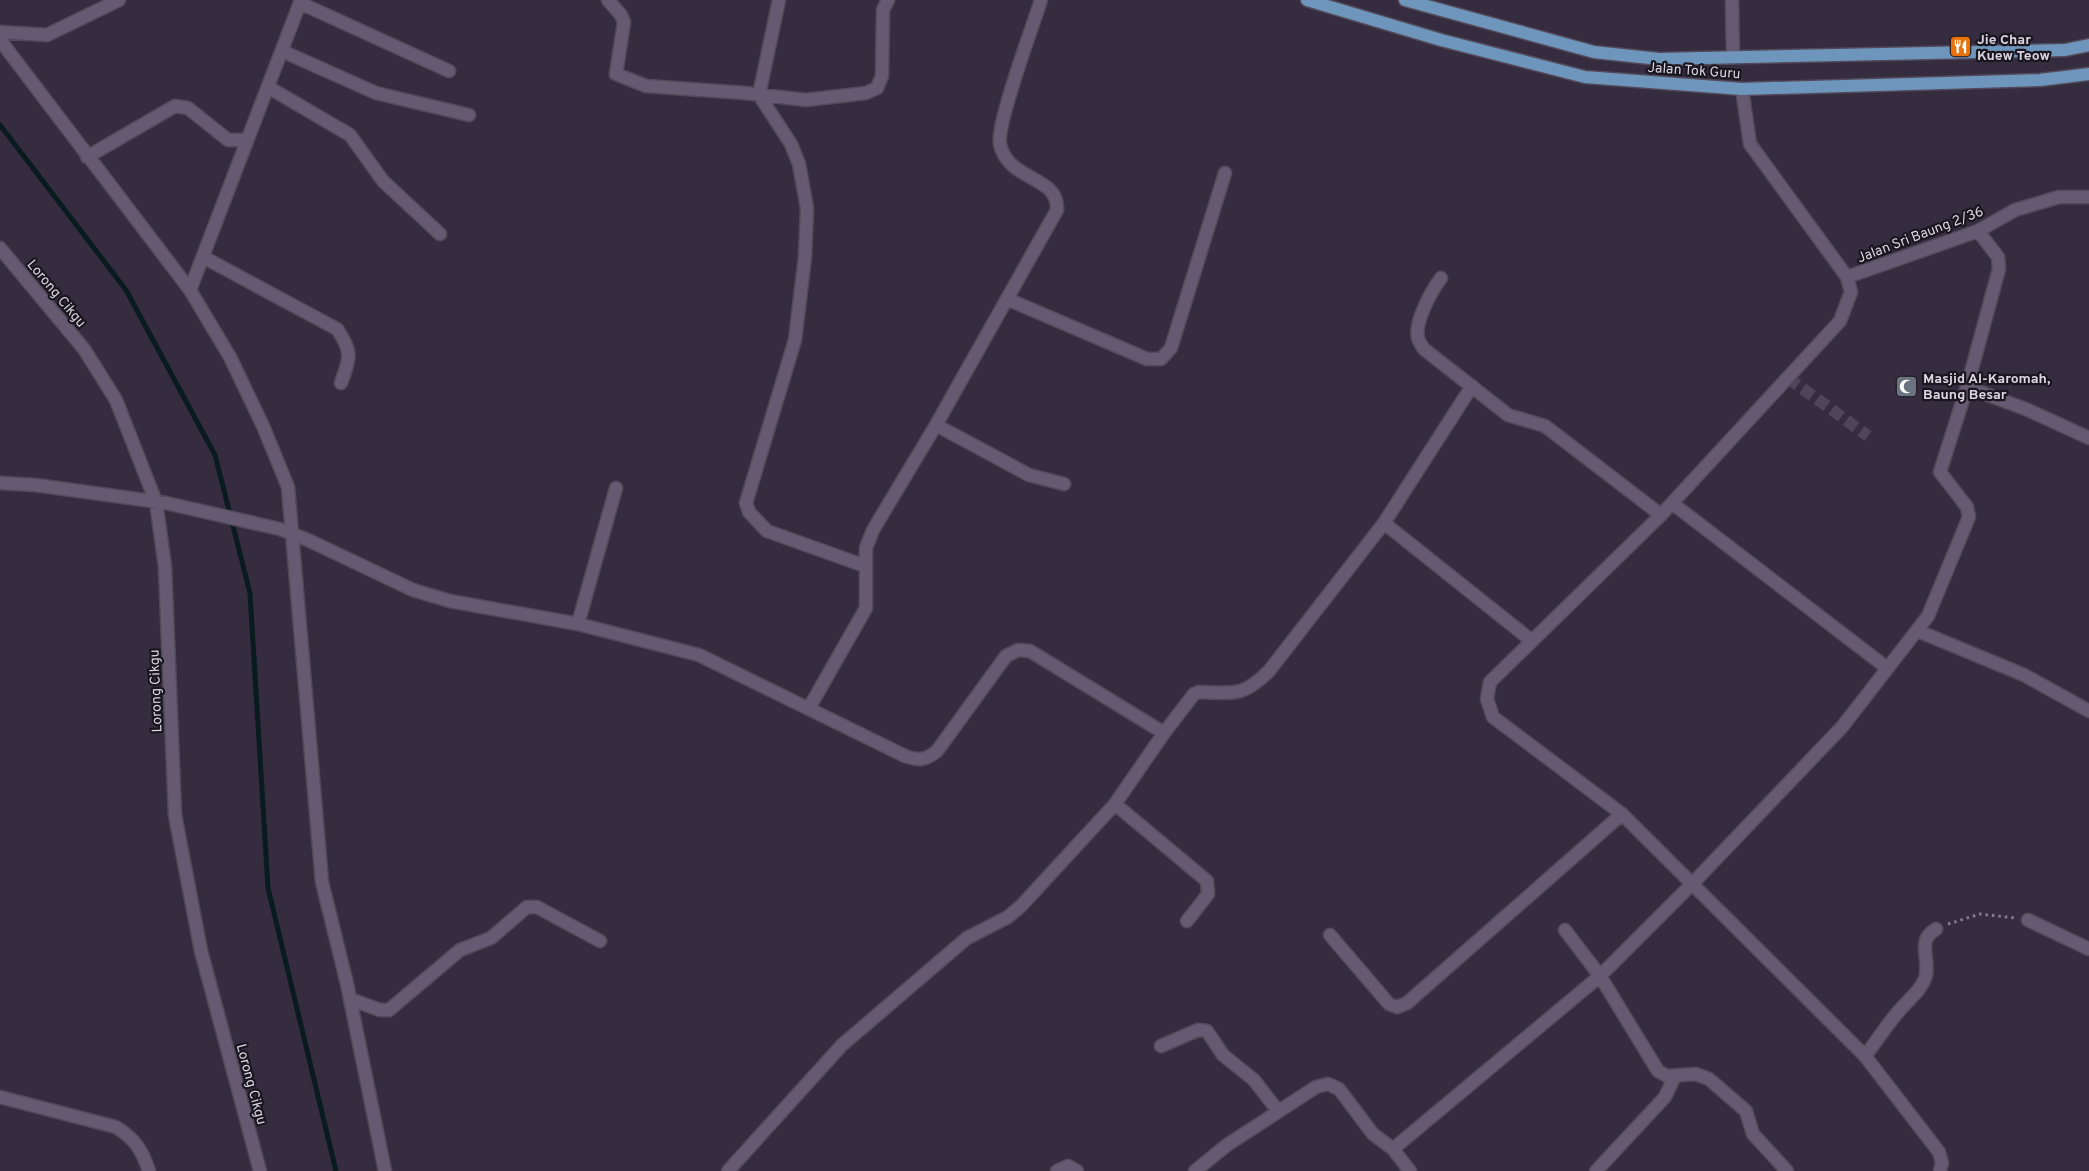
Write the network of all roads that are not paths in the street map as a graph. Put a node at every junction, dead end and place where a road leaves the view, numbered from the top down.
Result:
1 (119, 0) edge
2 (608, 0) edge
3 (779, 0) edge
4 (888, 0) edge
5 (1041, 0) edge
6 (1307, 0) edge
7 (1404, 0) edge
8 (1732, 0) edge
9 (301, 2) edge
10 (0, 32) edge
11 (0, 40) edge
12 (2089, 45) edge
13 (282, 51) junction
14 (1732, 57) junction
15 (449, 71) dead end
16 (2089, 74) edge
17 (268, 87) junction
18 (1742, 89) junction
19 (759, 94) junction
20 (470, 115) dead end
21 (247, 140) junction
22 (87, 157) junction
23 (1225, 173) dead end
24 (2089, 197) edge
25 (1978, 231) junction
26 (440, 234) dead end
27 (0, 248) edge
28 (203, 257) junction
29 (1847, 277) junction
30 (1441, 278) dead end
31 (190, 290) junction
32 (1007, 299) junction
33 (341, 383) dead end
34 (1472, 386) junction
35 (1967, 387) junction
36 (936, 424) junction
37 (2089, 438) edge
38 (0, 483) edge
39 (1064, 484) dead end
40 (616, 488) dead end
41 (161, 502) junction
42 (1672, 503) junction
43 (1661, 515) junction
44 (1384, 523) junction
45 (286, 531) junction
46 (865, 566) junction
47 (578, 624) junction
48 (1918, 631) junction
49 (1532, 641) junction
50 (1887, 668) junction
51 (809, 708) junction
52 (2089, 711) edge
53 (1164, 732) junction
54 (1116, 804) junction
55 (1622, 814) junction
56 (1692, 884) junction
57 (2028, 920) road end
58 (1187, 921) dead end
59 (1936, 929) road end
60 (1565, 930) dead end
61 (1330, 935) dead end
62 (600, 941) dead end
63 (2089, 949) edge
64 (1600, 976) junction
65 (350, 999) junction
66 (1162, 1046) dead end
67 (1865, 1056) junction
68 (1675, 1076) junction
69 (0, 1097) edge
70 (1278, 1111) junction
71 (1393, 1149) junction
72 (149, 1171) edge
73 (260, 1171) edge
74 (386, 1171) edge
75 (728, 1171) edge
76 (1057, 1171) edge
77 (1078, 1171) edge
78 (1195, 1171) edge
79 (1410, 1171) edge
80 (1596, 1171) edge
81 (1788, 1171) edge
82 (1940, 1171) edge

1 - 10 street
2 - 19 street
3 - 19 street
4 - 19 street
5 - 32 street
6 - 18 main road, Jalan Tok Guru
7 - 14 main road, Jalan Tok Guru
8 - 14 street
9 - 13 street
9 - 15 street
11 - 22 street
12 - 14 main road, Jalan Tok Guru
13 - 17 street
13 - 20 street
16 - 18 main road, Jalan Tok Guru
17 - 21 street
17 - 26 street
18 - 29 street
19 - 46 street
21 - 22 street
21 - 28 street
22 - 31 street
23 - 32 street
24 - 25 street, Jalan Sri Baung 2/36
25 - 29 street, Jalan Sri Baung 2/36
25 - 35 street
27 - 41 street, Lorong Cikgu
28 - 31 street
28 - 33 street
29 - 42 street
30 - 34 street
31 - 45 street
32 - 36 street
34 - 43 street
34 - 44 street
35 - 37 street
35 - 48 street
36 - 39 street
36 - 46 street
38 - 41 street
40 - 47 street
41 - 45 street
41 - 73 street, Lorong Cikgu
42 - 43 street
42 - 50 street
43 - 49 street
44 - 49 street
44 - 53 street
45 - 47 street
45 - 65 street
46 - 51 street
47 - 51 street
48 - 50 street
48 - 52 street
49 - 55 street
50 - 56 street
51 - 53 street
53 - 54 street
54 - 58 street
54 - 75 street
55 - 56 street
55 - 61 street
56 - 64 street
56 - 67 street
57 - 63 street
59 - 67 street
60 - 64 street
62 - 65 street
64 - 68 street
64 - 71 street
65 - 74 street
66 - 70 street
67 - 82 street
68 - 80 street
68 - 81 street
69 - 72 street
70 - 71 street
70 - 78 street
71 - 79 street
76 - 77 street

